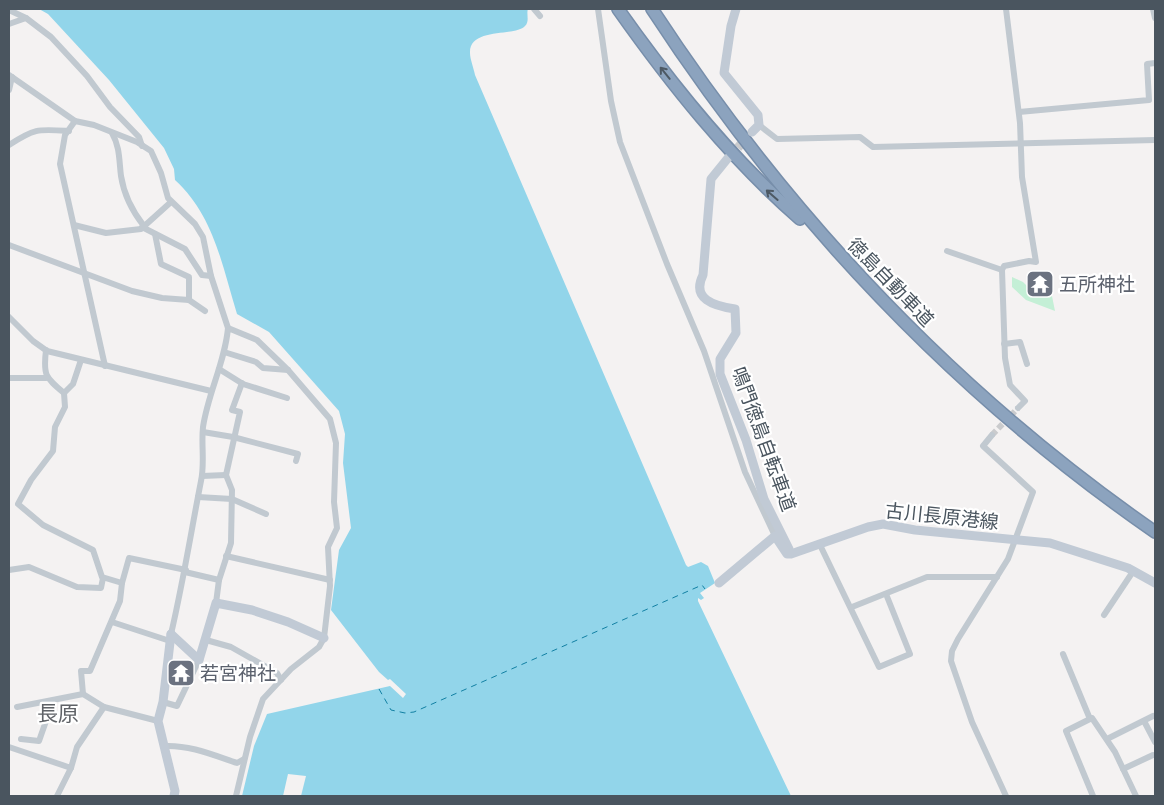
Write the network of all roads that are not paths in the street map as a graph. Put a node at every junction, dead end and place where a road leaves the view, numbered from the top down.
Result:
1 (534, 9) edge
2 (598, 9) edge
3 (618, 9) edge
4 (736, 9) edge
5 (1006, 9) edge
6 (1153, 9) edge
7 (9, 10) edge
8 (654, 11) edge
9 (540, 16) dead end
10 (26, 18) junction
11 (1155, 18) edge
12 (9, 24) edge
13 (1155, 63) edge
14 (10, 76) edge
15 (9, 90) edge
16 (1019, 112) junction
17 (75, 121) junction
18 (755, 128) joint
19 (69, 131) junction
20 (112, 133) junction
21 (1155, 140) edge
22 (1022, 144) junction
23 (9, 145) edge
24 (142, 146) junction
25 (728, 158) tunnel mouth
26 (172, 202) junction
27 (74, 225) junction
28 (143, 227) junction
29 (155, 234) junction
30 (9, 245) edge
31 (835, 250) junction
32 (947, 251) dead end
33 (1002, 270) junction
34 (86, 275) junction
35 (211, 276) junction
36 (189, 300) junction
37 (205, 311) dead end
38 (9, 317) edge
39 (228, 328) junction
40 (1004, 344) junction
41 (46, 350) junction
42 (224, 352) junction
43 (81, 360) junction
44 (1027, 364) dead end
45 (105, 366) junction
46 (218, 369) junction
47 (288, 370) junction
48 (9, 378) edge
49 (46, 378) junction
50 (242, 383) junction
51 (211, 391) junction
52 (64, 393) junction
53 (287, 398) dead end
54 (1018, 408) dead end
55 (203, 432) junction
56 (992, 435) tunnel mouth
57 (233, 437) junction
58 (296, 461) dead end
59 (226, 475) junction
60 (202, 476) junction
61 (198, 497) junction
62 (232, 499) junction
63 (266, 514) dead end
64 (1155, 532) edge
65 (775, 536) junction
66 (1016, 540) junction
67 (820, 545) junction
68 (791, 554) junction
69 (226, 556) junction
70 (9, 570) edge
71 (1134, 570) junction
72 (185, 571) junction
73 (997, 577) junction
74 (103, 578) junction
75 (219, 580) junction
76 (330, 580) junction
77 (1155, 582) edge
78 (122, 583) junction
79 (719, 583) dead end
80 (886, 594) junction
81 (216, 603) junction
82 (852, 607) junction
83 (1104, 615) dead end
84 (112, 622) junction
85 (171, 637) junction
86 (324, 638) junction
87 (206, 640) junction
88 (1062, 654) dead end
89 (199, 660) junction
90 (281, 680) junction
91 (82, 694) junction
92 (53, 701) junction
93 (163, 702) junction
94 (17, 707) dead end
95 (104, 707) junction
96 (1153, 716) dead end
97 (1090, 720) junction
98 (158, 721) junction
99 (1144, 721) junction
100 (21, 739) dead end
101 (1107, 739) junction
102 (1155, 742) edge
103 (165, 746) junction
104 (9, 747) edge
105 (1153, 755) dead end
106 (244, 759) junction
107 (72, 768) junction
108 (1123, 769) junction
109 (60, 796) edge
110 (174, 796) edge
111 (236, 796) edge
112 (1006, 796) edge
113 (1093, 796) edge
114 (1136, 796) edge

1 - 9 street
2 - 65 street
31 -> 3 highway
4 - 18 main road
5 - 16 street
6 - 11 street
7 - 10 street
8 - 31 highway, 徳島自動車道
10 - 12 street
10 - 24 street
13 - 16 street
14 - 15 street
14 - 17 street
16 - 22 street
17 - 19 street
17 - 20 street
18 - 22 street
19 - 23 street
19 - 27 street
20 - 24 street
20 - 28 street
21 - 22 street
22 - 33 street
24 - 26 street
25 - 68 main road, 鳴門徳島自転車道
26 - 28 street
26 - 35 street
27 - 28 street
27 - 34 street
28 - 29 street
29 - 35 street
29 - 36 street
30 - 34 street
31 - 64 highway, 徳島自動車道
32 - 33 street
33 - 40 street
34 - 36 street
34 - 45 street
35 - 39 street
36 - 37 street
38 - 41 street
39 - 42 street
39 - 47 street
40 - 44 street
40 - 54 street
41 - 43 street
41 - 49 street
42 - 46 street
42 - 47 street
43 - 45 street
43 - 52 street
45 - 51 street
46 - 50 street
46 - 51 street
47 - 76 street
48 - 49 street
49 - 52 street
50 - 53 street
50 - 57 street
51 - 55 street
52 - 74 street
55 - 57 street
55 - 60 street
56 - 66 street
57 - 58 street
57 - 59 street
59 - 60 street
59 - 62 street
60 - 61 street
61 - 62 street
61 - 72 street
62 - 63 street
62 - 69 street
65 - 68 main road
65 - 79 main road
66 - 67 main road, 古川長原港線
66 - 71 main road, 古川長原港線
66 - 73 street
67 - 68 main road, 古川長原港線
67 - 82 street
69 - 75 street
69 - 76 street
70 - 74 street
71 - 77 main road, 古川長原港線
71 - 83 street
72 - 75 street
72 - 78 street
72 - 85 street
73 - 80 street
73 - 112 street
74 - 78 street
75 - 81 street
76 - 86 street
78 - 84 street
80 - 82 street
80 - 82 street
81 - 86 main road
81 - 87 main road
84 - 85 street
84 - 91 street
85 - 89 main road
85 - 93 main road
86 - 90 street
87 - 89 main road
87 - 90 street
88 - 97 street
89 - 93 street
90 - 106 street
91 - 92 street
91 - 95 street
92 - 94 street
92 - 100 street
93 - 98 main road
95 - 98 street
95 - 107 street
96 - 99 street
97 - 101 street
97 - 113 street
98 - 103 main road
99 - 101 street
99 - 102 street
101 - 108 street
103 - 106 street
103 - 110 main road
104 - 107 street
105 - 108 street
106 - 111 street
107 - 109 street
108 - 114 street

